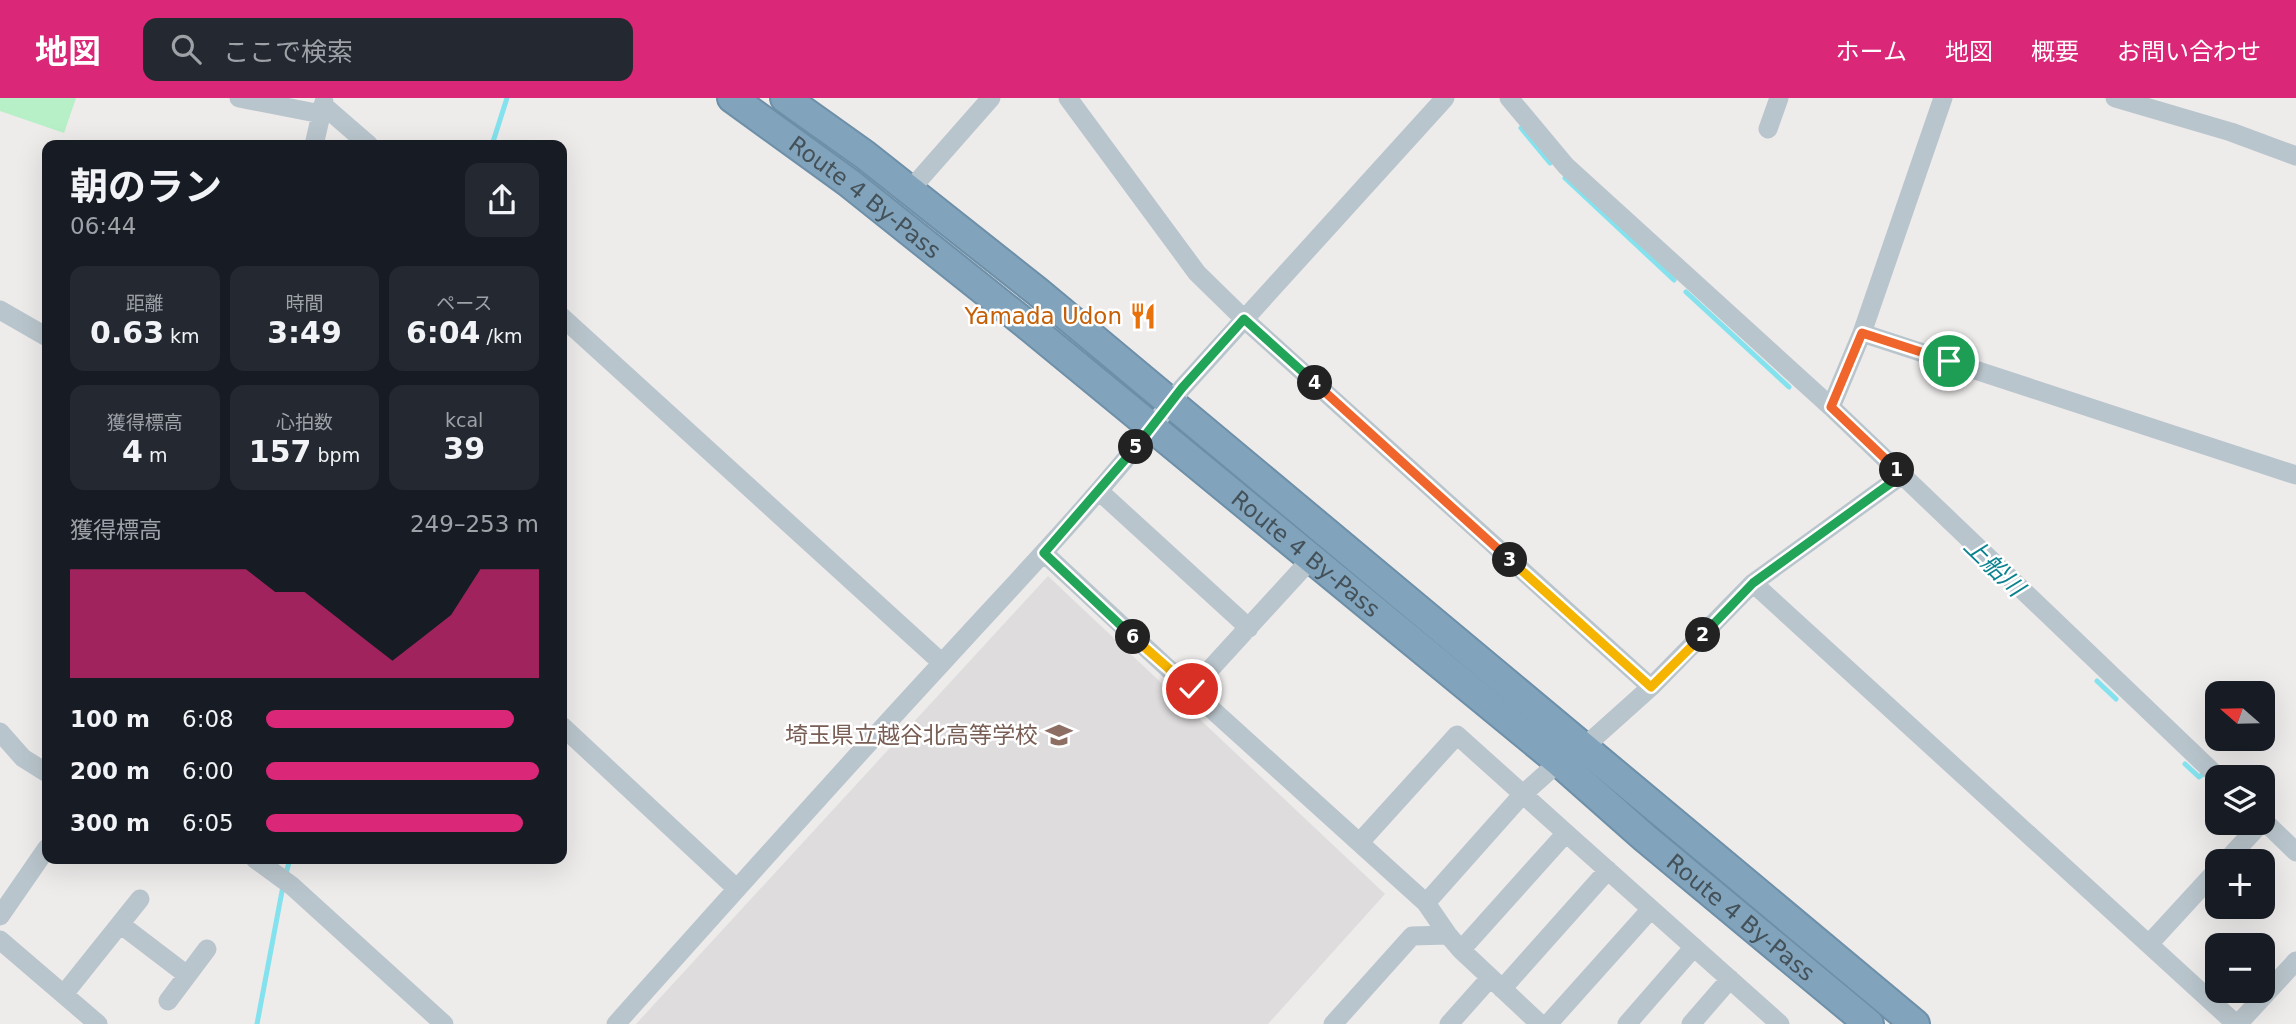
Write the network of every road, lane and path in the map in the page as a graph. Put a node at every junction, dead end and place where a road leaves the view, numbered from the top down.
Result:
1 (239, 98) edge
2 (732, 98) edge
3 (785, 98) edge
4 (991, 98) edge
5 (1068, 98) edge
6 (1445, 98) edge
7 (1509, 98) edge
8 (1779, 98) edge
9 (1942, 98) edge
10 (2115, 98) edge
11 (323, 106) edge
12 (1768, 129) dead end
13 (315, 140) edge
14 (363, 140) edge
15 (2296, 156) edge
16 (910, 190) junction
17 (0, 310) edge
18 (1244, 319) junction
19 (567, 322) edge
20 (1862, 333) junction
21 (42, 334) edge
22 (1171, 402) junction
23 (1831, 407) junction
24 (1152, 428) junction
25 (1902, 475) junction
26 (2296, 475) edge
27 (1099, 491) junction
28 (1044, 553) junction
29 (1312, 558) junction
30 (1753, 583) junction
31 (1249, 628) junction
32 (942, 663) junction
33 (1651, 687) junction
34 (1192, 689) junction
35 (567, 731) edge
36 (0, 732) edge
37 (1584, 747) junction
38 (1559, 762) junction
39 (2205, 765) edge
40 (42, 770) edge
41 (1522, 795) junction
42 (1566, 833) junction
43 (2250, 835) edge
44 (2274, 835) edge
45 (1360, 842) junction
46 (2237, 849) edge
47 (2296, 852) edge
48 (42, 855) edge
49 (262, 864) edge
50 (1608, 870) junction
51 (2205, 883) edge
52 (737, 888) junction
53 (140, 899) dead end
54 (1426, 902) junction
55 (1651, 909) junction
56 (0, 916) edge
57 (120, 924) junction
58 (1448, 934) junction
59 (0, 940) edge
60 (2149, 944) junction
61 (1694, 947) junction
62 (207, 949) dead end
63 (1461, 950) junction
64 (2296, 961) edge
65 (187, 975) junction
66 (1730, 979) junction
67 (1497, 983) junction
68 (64, 994) junction
69 (168, 1001) dead end
70 (1759, 1017) edge
71 (2233, 1023) edge
72 (98, 1024) edge
73 (444, 1024) edge
74 (616, 1024) edge
75 (1333, 1024) edge
76 (1449, 1024) edge
77 (1540, 1024) edge
78 (1548, 1024) edge
79 (1627, 1024) edge
80 (1691, 1024) edge
81 (1780, 1024) edge
82 (1868, 1024) edge
83 (1915, 1024) edge

1 - 11 street
2 - 24 highway, Route 4 By-Pass
3 - 16 highway, Route 4 By-Pass
4 - 16 street
5 - 18 street
6 - 18 street
7 - 23 street
8 - 12 street
9 - 20 street
10 - 15 street
11 - 13 street
11 - 14 street
16 - 22 highway, Route 4 By-Pass
17 - 21 street
18 - 22 street
18 - 33 street
19 - 32 street
20 - 23 street
20 - 26 street
22 - 24 street
22 - 37 highway, Route 4 By-Pass
23 - 25 street
24 - 27 street
24 - 29 highway, Route 4 By-Pass
25 - 30 street
25 - 39 street
27 - 28 street
27 - 31 street
28 - 32 street
28 - 34 street
29 - 31 street
29 - 38 highway, Route 4 By-Pass
30 - 33 street
30 - 60 street
31 - 34 street
32 - 52 street
33 - 37 street
34 - 45 street
35 - 52 street
36 - 40 street
37 - 83 highway, Route 4 By-Pass
38 - 41 street
38 - 82 highway, Route 4 By-Pass
41 - 42 street
41 - 45 street
41 - 54 street
42 - 50 street
42 - 63 street
43 - 46 street
44 - 47 street
45 - 54 street
48 - 56 street
49 - 73 street
50 - 55 street
50 - 67 street
51 - 60 street
52 - 74 street
53 - 57 street
54 - 58 street
55 - 61 street
55 - 78 street
57 - 65 street
57 - 68 street
58 - 63 street
58 - 75 street
59 - 68 street
60 - 71 street
61 - 66 street
61 - 79 street
62 - 65 street
63 - 67 street
64 - 71 street
65 - 69 street
66 - 70 street
66 - 80 street
67 - 76 street
67 - 77 street
68 - 72 street
70 - 81 street

